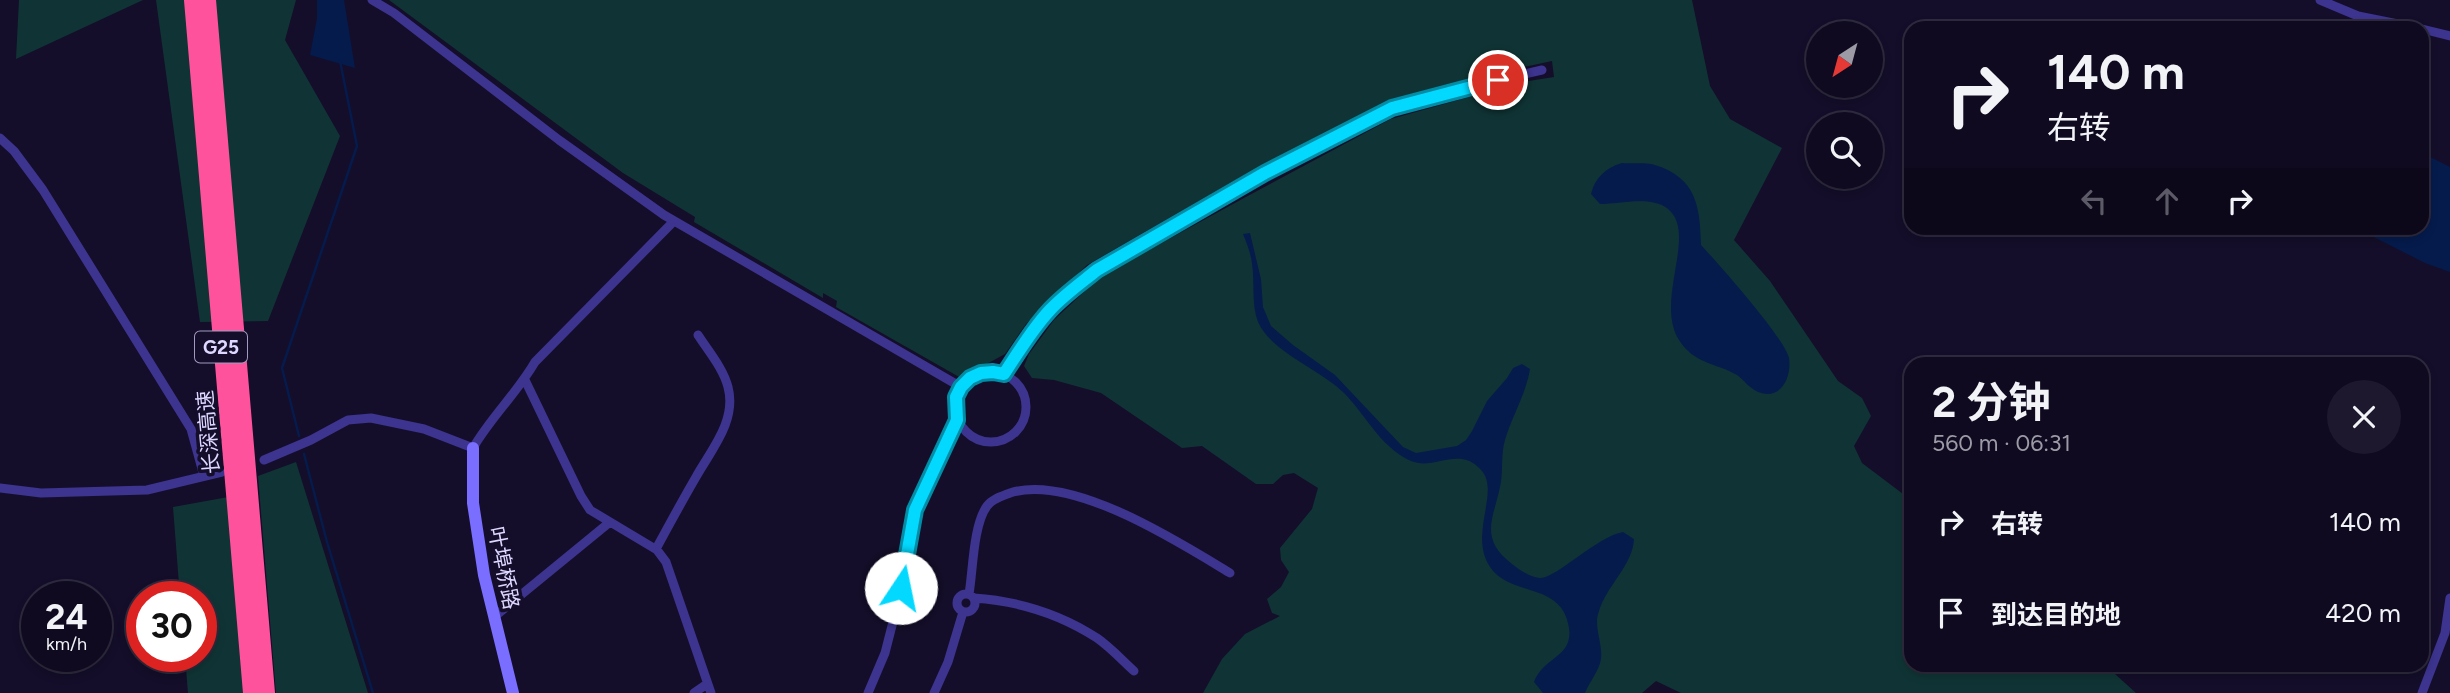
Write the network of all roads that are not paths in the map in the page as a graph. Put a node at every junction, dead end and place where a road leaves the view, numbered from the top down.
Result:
1 (192, 0) edge
2 (208, 0) edge
3 (372, 0) edge
4 (2320, 0) edge
5 (2384, 21) edge
6 (2429, 30) edge
7 (2450, 36) edge
8 (1542, 70) dead end
9 (0, 138) edge
10 (674, 221) junction
11 (698, 335) dead end
12 (1004, 374) junction
13 (525, 380) junction
14 (961, 387) junction
15 (957, 420) junction
16 (473, 448) junction
17 (264, 460) dead end
18 (222, 472) dead end
19 (204, 476) junction
20 (0, 488) edge
21 (610, 522) junction
22 (656, 549) junction
23 (1230, 573) dead end
24 (972, 596) junction
25 (2450, 598) edge
26 (963, 612) junction
27 (494, 618) junction
28 (1134, 671) dead end
29 (709, 689) edge
30 (251, 693) edge
31 (267, 693) edge
32 (513, 693) edge
33 (694, 693) edge
34 (868, 693) edge
35 (934, 693) edge
36 (2422, 693) edge

1 - 30 highway, 长深高速 / G25
2 - 31 highway, 长深高速 / G25
3 - 10 street
4 - 5 street
6 - 7 street
8 - 12 street
9 - 19 street
10 - 13 street
10 - 14 street
11 - 22 street
12 - 14 street
12 - 15 street
13 - 16 street
13 - 21 street
14 - 15 street
15 - 34 street
16 - 17 street
16 - 27 street, 叶埠桥路
18 - 19 street
19 - 20 street
21 - 22 street
21 - 27 street
22 - 29 street
23 - 24 street
24 - 26 street
24 - 26 street
24 - 28 street
25 - 36 street
26 - 35 street
27 - 32 street, 叶埠桥路
29 - 33 street

